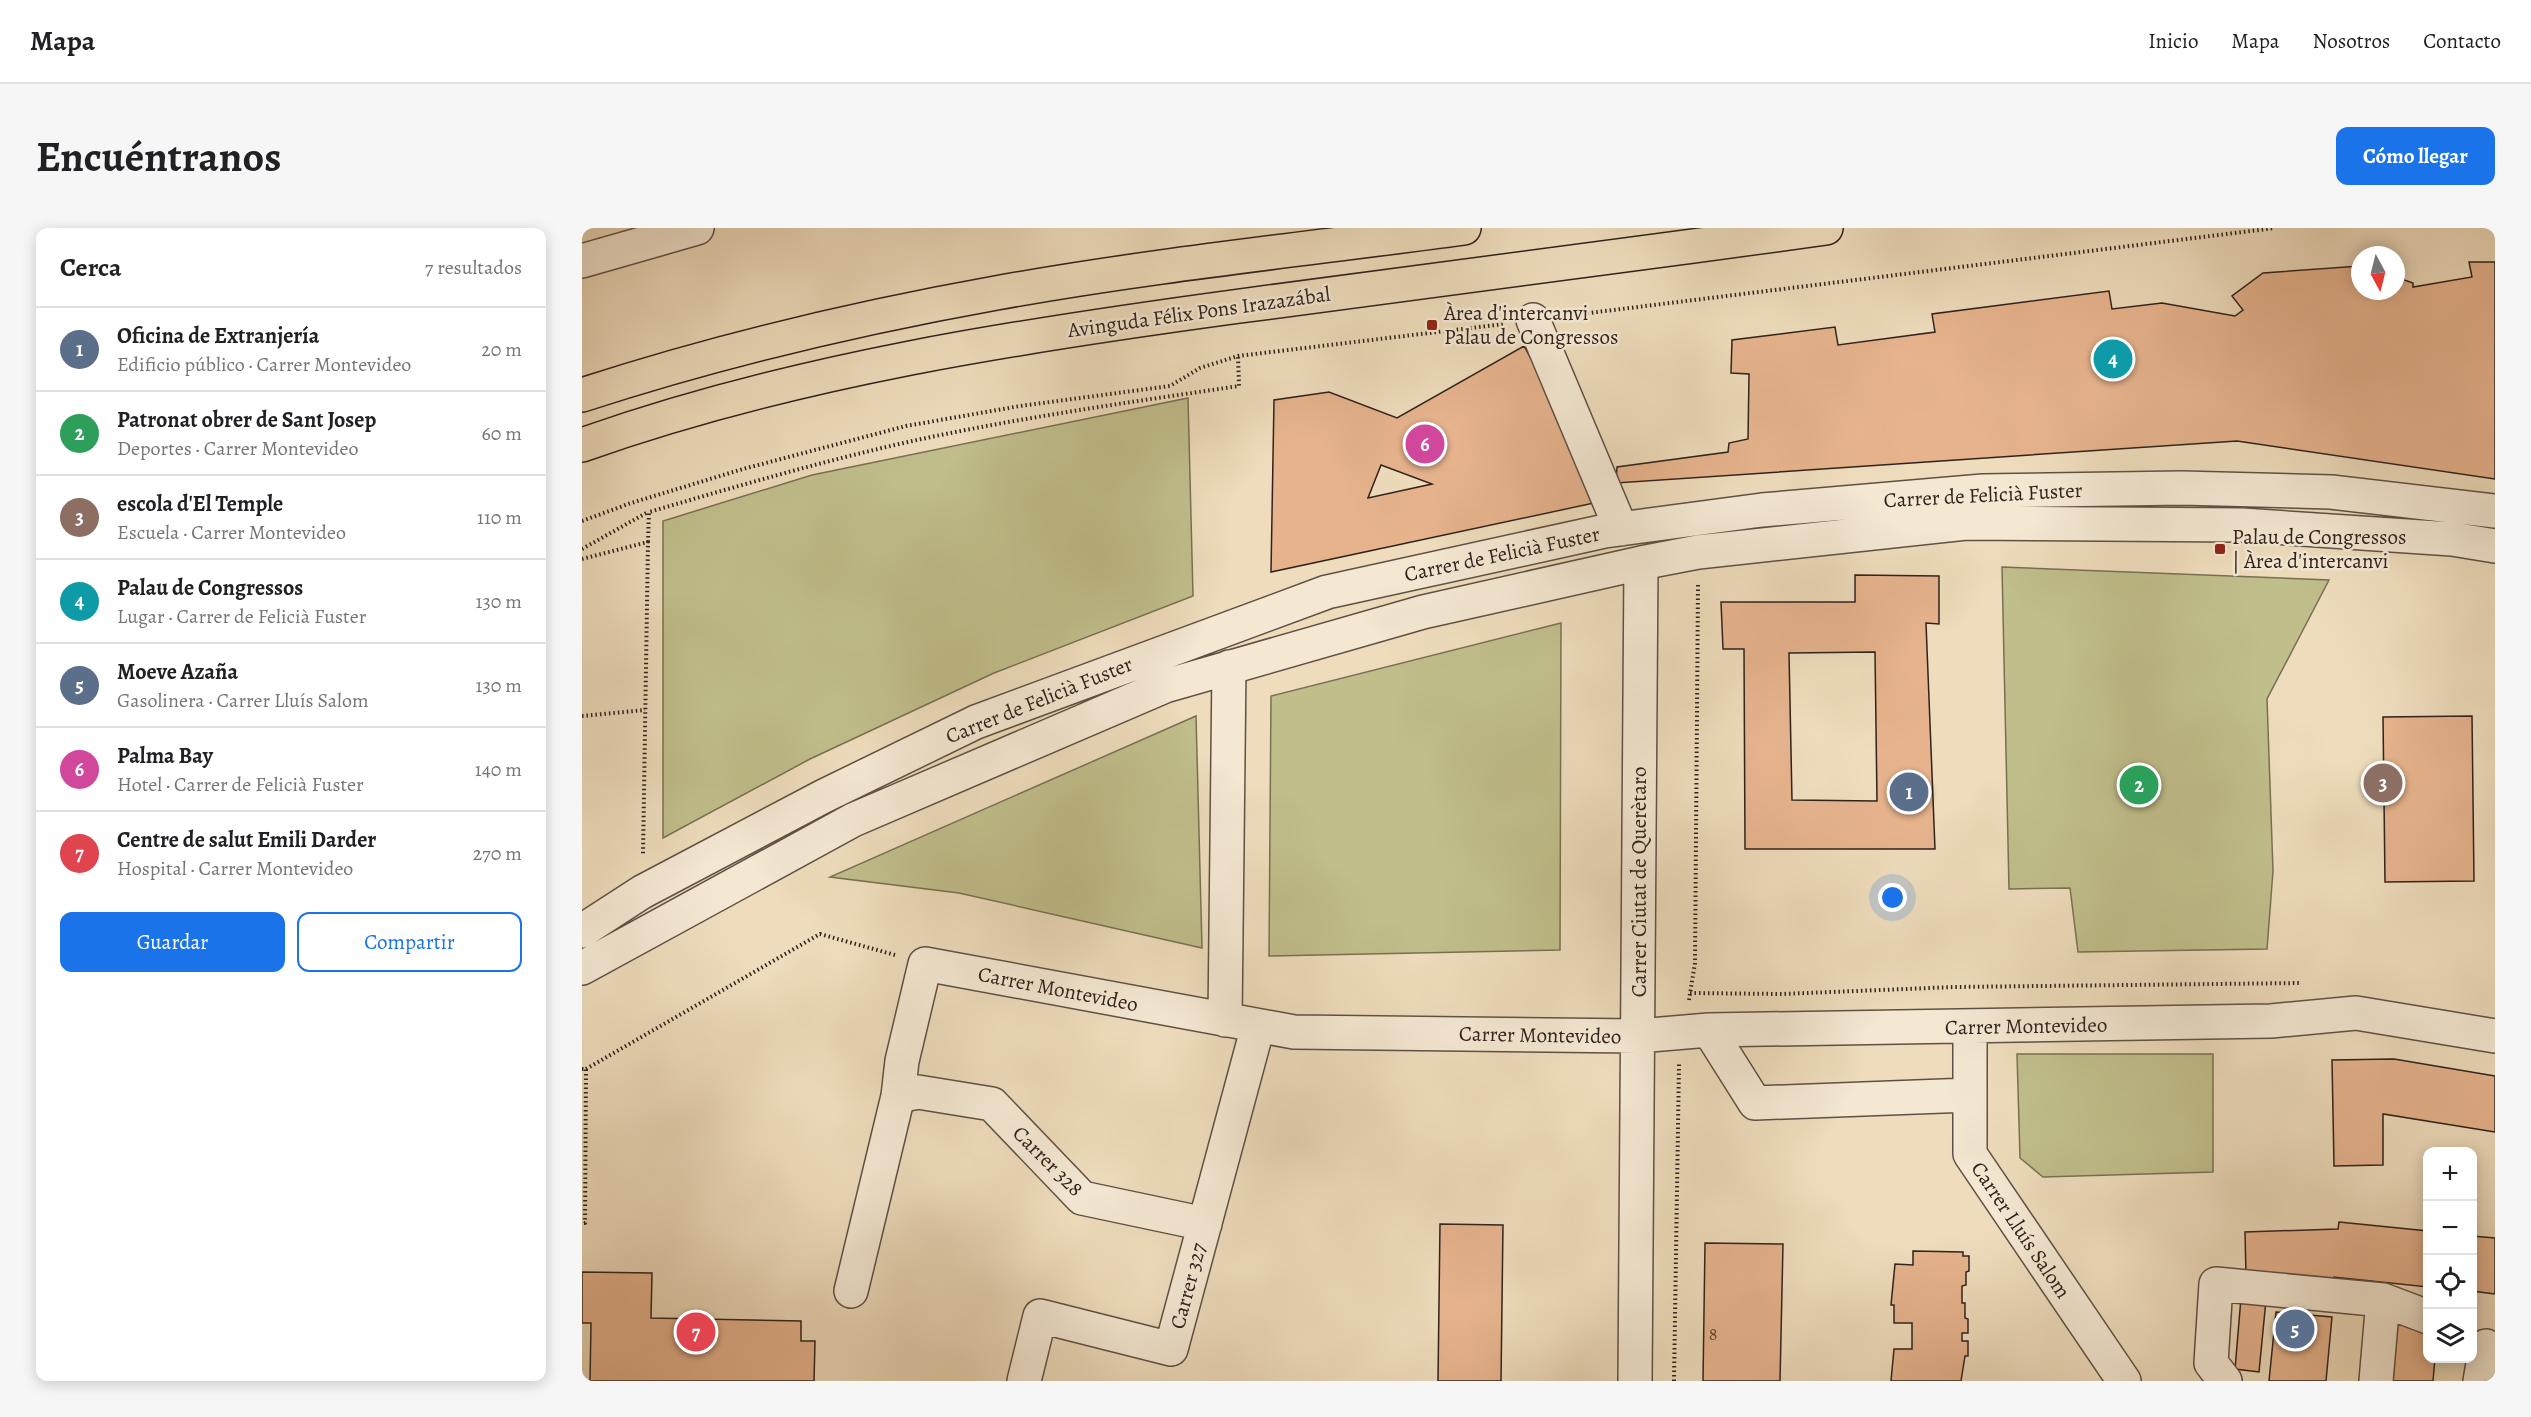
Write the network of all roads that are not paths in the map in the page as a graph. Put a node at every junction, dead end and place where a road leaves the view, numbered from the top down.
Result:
1 (698, 228) edge
2 (1464, 228) edge
3 (1827, 228) edge
4 (582, 261) edge
5 (1533, 320) road end
6 (582, 395) edge
7 (582, 445) edge
8 (2495, 510) edge
9 (1621, 529) junction
10 (2495, 546) edge
11 (1641, 563) junction
12 (1229, 667) junction
13 (582, 931) edge
14 (582, 968) edge
15 (1225, 1020) junction
16 (1258, 1026) junction
17 (1970, 1027) junction
18 (1697, 1030) junction
19 (1638, 1036) junction
20 (2495, 1036) edge
21 (1969, 1095) junction
22 (898, 1096) junction
23 (1205, 1224) junction
24 (851, 1292) dead end
25 (2383, 1300) junction
26 (2423, 1315) edge
27 (2484, 1344) edge
28 (1024, 1381) edge
29 (1635, 1381) edge
30 (2124, 1381) edge
31 (2225, 1381) edge
32 (2376, 1381) edge
33 (2480, 1381) edge

1 - 4 street
2 - 6 highway
3 - 7 highway, Avinguda Félix Pons Irazazábal
5 - 9 street
8 - 9 street, Carrer de Felicià Fuster
9 - 13 street, Carrer de Felicià Fuster
10 - 11 street, Carrer de Felicià Fuster
11 - 12 street, Carrer de Felicià Fuster
11 - 19 street, Carrer Ciutat de Querètaro
12 - 14 street, Carrer de Felicià Fuster
12 - 15 street
15 - 16 street, Carrer Montevideo
15 - 22 street, Carrer Montevideo
16 - 19 street, Carrer Montevideo
16 - 23 street, Carrer 327
17 - 18 street, Carrer Montevideo
17 - 20 street, Carrer Montevideo
17 - 21 street, Carrer Lluís Salom
18 - 19 street, Carrer Montevideo
18 - 21 street
19 - 29 street, Carrer Ciutat de Querètaro
21 - 30 street, Carrer Lluís Salom
22 - 23 street, Carrer 328
22 - 24 street
23 - 28 street, Carrer 327
25 - 26 street
25 - 31 street
25 - 32 street
27 - 33 street

